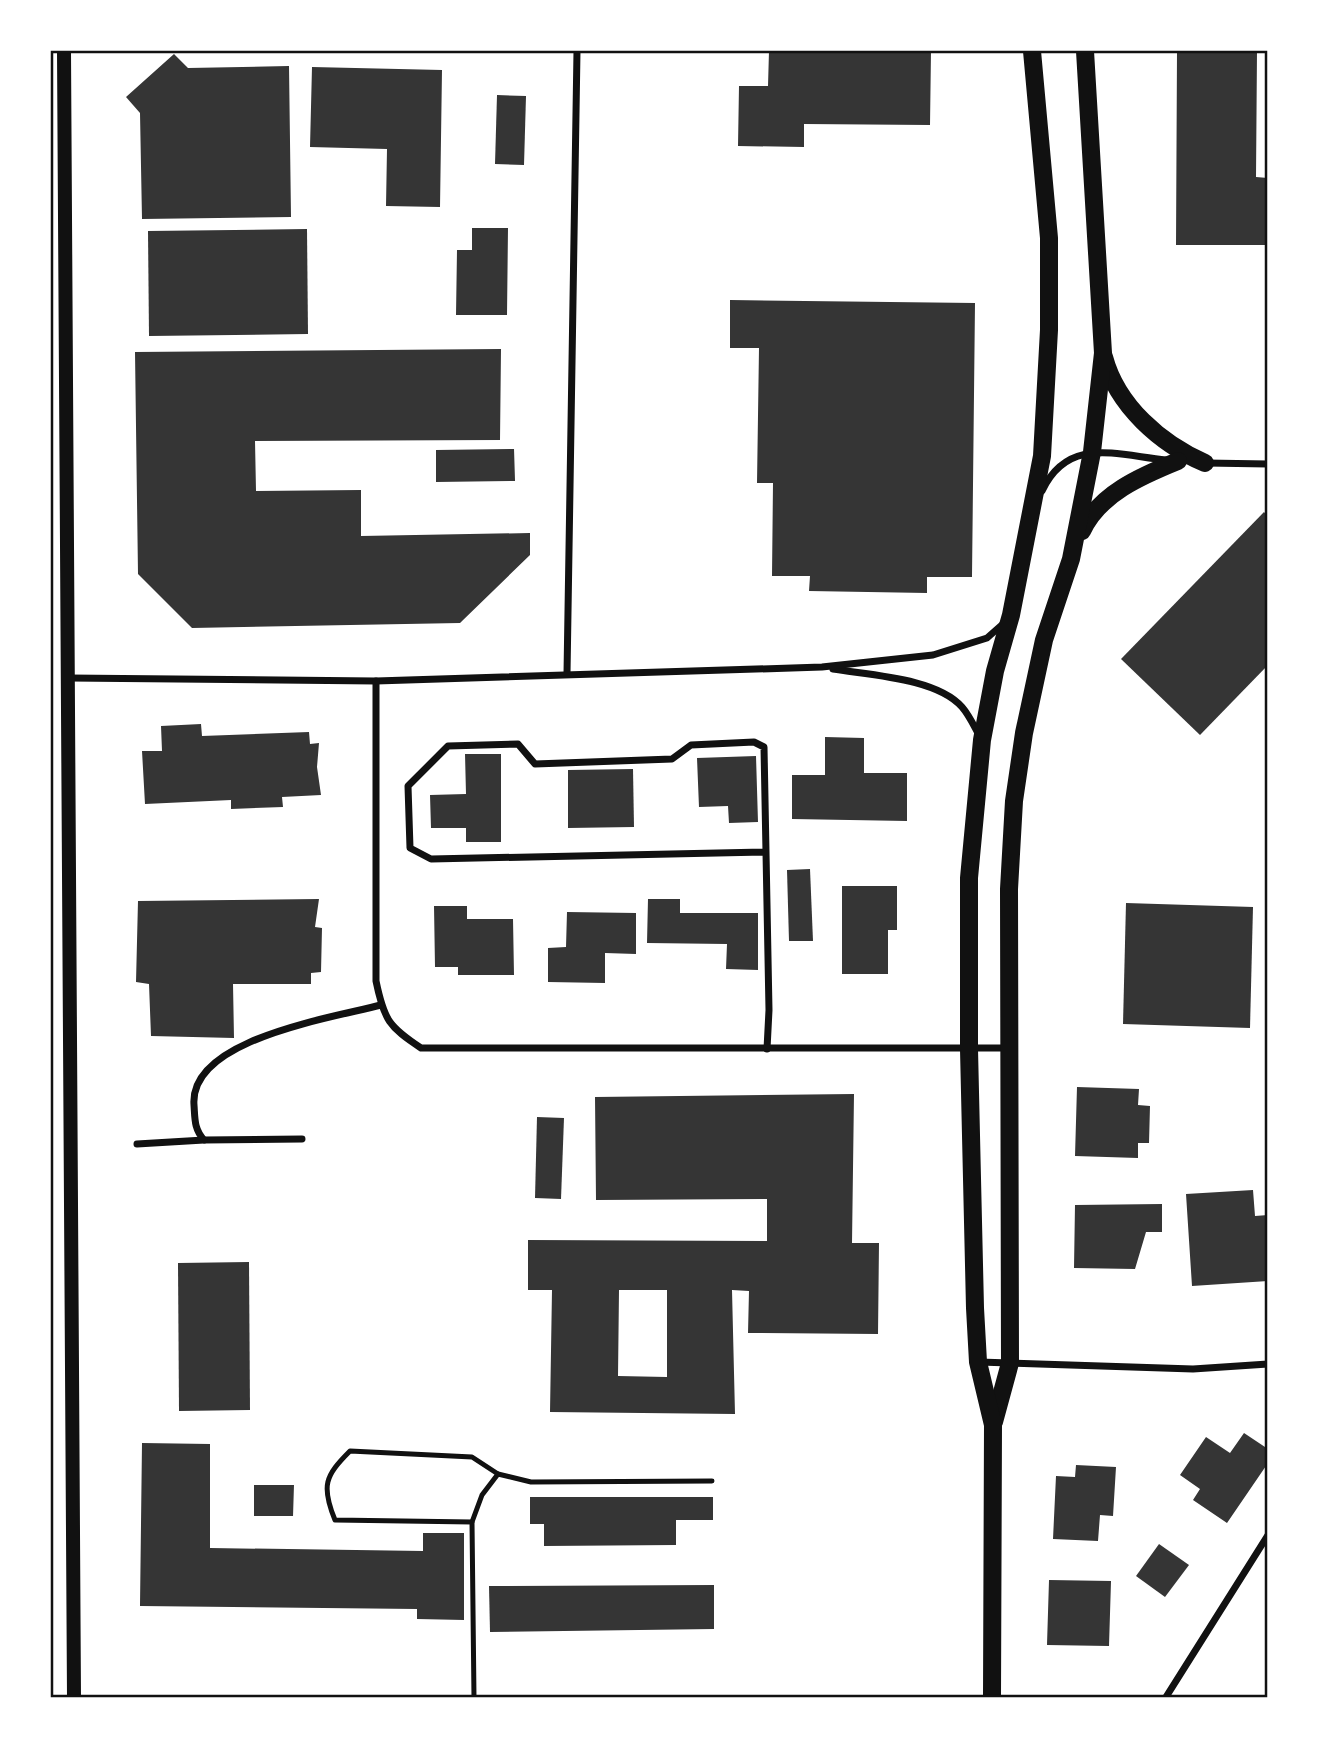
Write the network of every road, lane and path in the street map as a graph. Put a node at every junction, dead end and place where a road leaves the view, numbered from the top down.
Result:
1 (65, 51) edge
2 (577, 51) edge
3 (1032, 51) edge
4 (1085, 51) edge
5 (1103, 353) junction
6 (1092, 452) junction
7 (1178, 461) junction
8 (1205, 463) junction
9 (1268, 464) edge
10 (1033, 509) junction
11 (1070, 559) junction
12 (1012, 615) junction
13 (822, 667) junction
14 (567, 674) junction
15 (69, 678) junction
16 (376, 681) junction
17 (982, 740) junction
18 (764, 852) junction
19 (381, 1005) junction
20 (1008, 1048) junction
21 (767, 1049) junction
22 (969, 1049) junction
23 (302, 1139) dead end
24 (204, 1140) junction
25 (137, 1144) dead end
26 (978, 1362) junction
27 (1010, 1363) junction
28 (1268, 1364) edge
29 (993, 1425) junction
30 (498, 1474) junction
31 (712, 1481) dead end
32 (472, 1522) junction
33 (1268, 1535) edge
34 (74, 1697) edge
35 (474, 1697) edge
36 (992, 1697) edge
37 (1166, 1697) edge

1 - 15 main road
2 - 14 street
3 - 10 main road
4 - 5 main road
5 - 6 main road
5 - 8 main road
6 - 7 street
6 - 10 street
6 - 11 main road
7 - 8 street
7 - 11 main road
8 - 9 street
10 - 12 main road
11 - 20 main road
12 - 13 street
12 - 17 main road
13 - 14 street
13 - 17 street
14 - 16 street
15 - 16 street
15 - 34 main road
16 - 19 street
17 - 22 main road
18 - 18 street
18 - 21 street
19 - 21 street
19 - 24 street
20 - 22 street
20 - 27 main road
21 - 22 street
22 - 26 main road
23 - 24 street
24 - 25 street
26 - 27 street
26 - 29 main road
27 - 28 street
27 - 29 main road
29 - 36 main road
30 - 31 lane
30 - 32 lane
30 - 32 lane
32 - 35 lane
33 - 37 street

